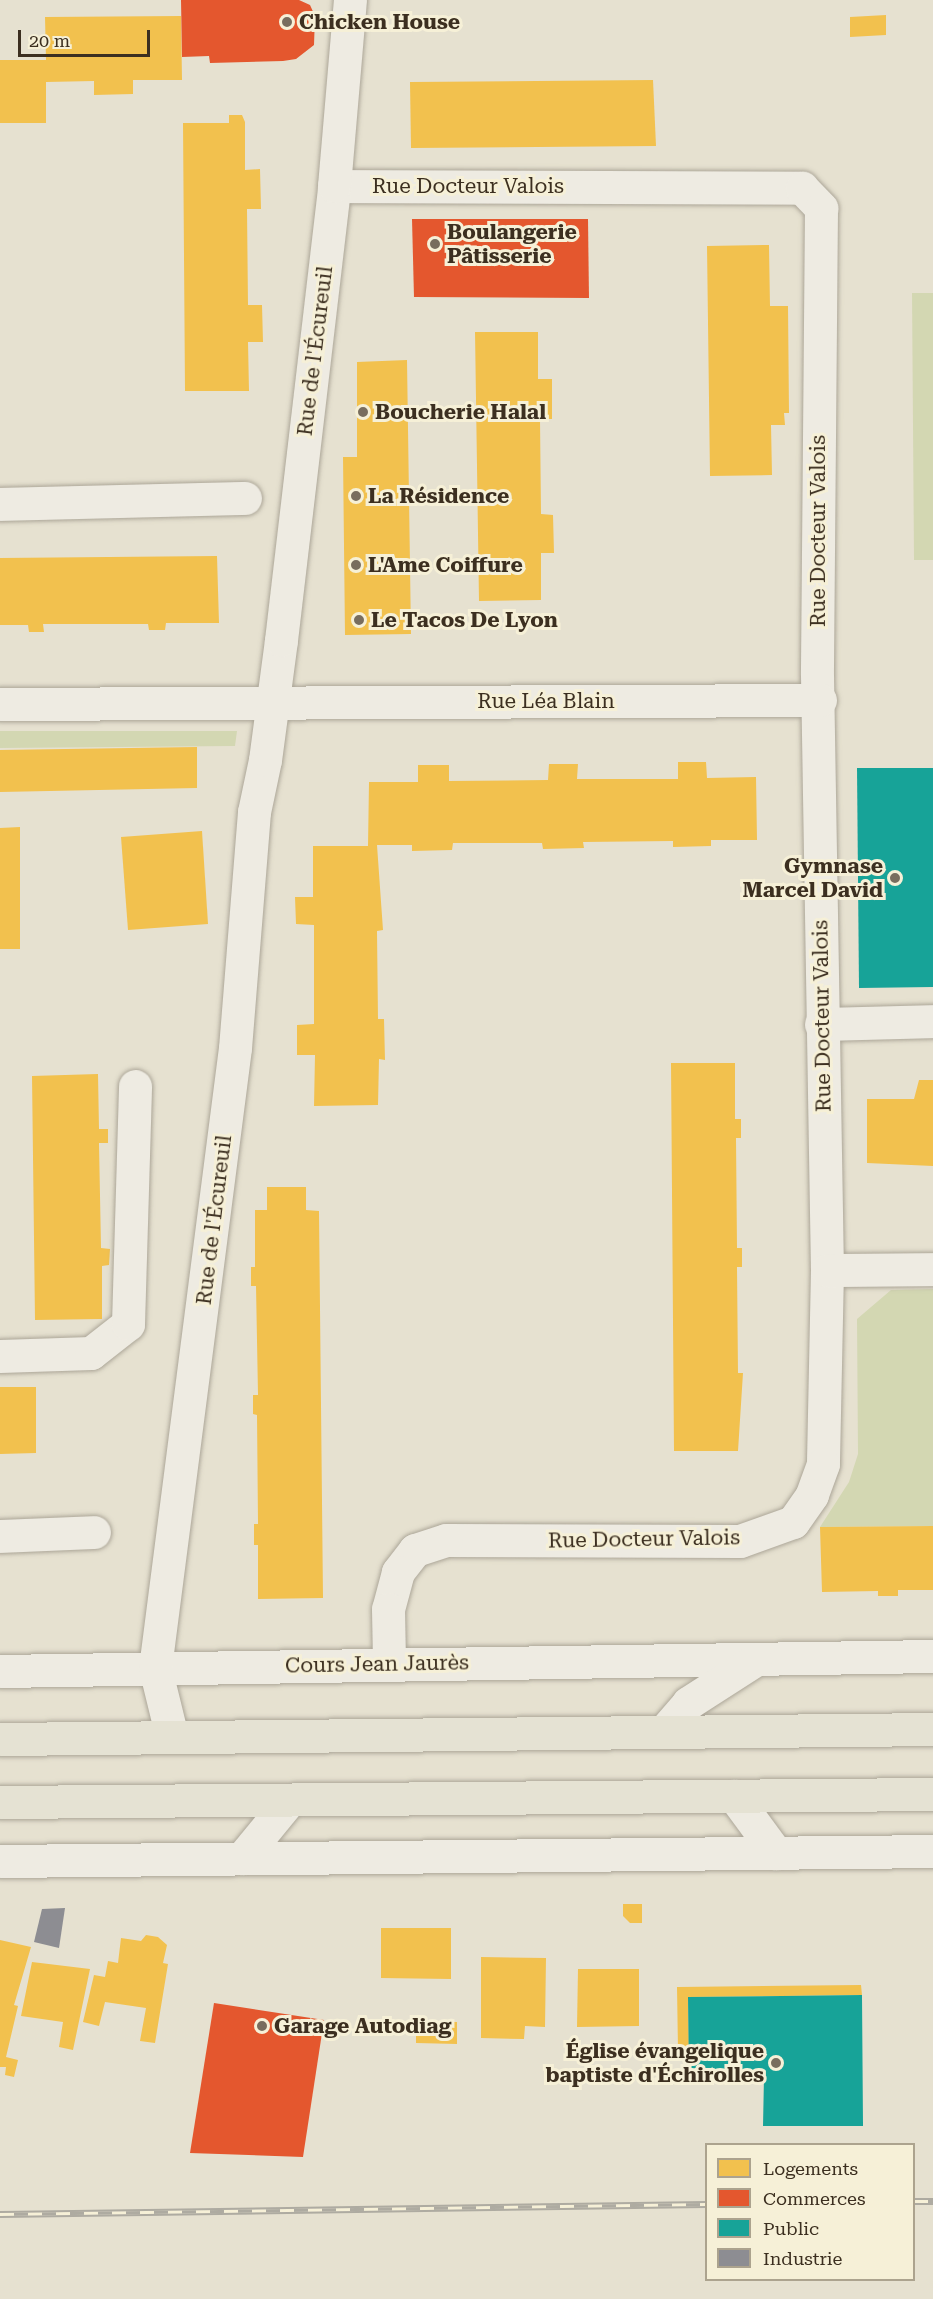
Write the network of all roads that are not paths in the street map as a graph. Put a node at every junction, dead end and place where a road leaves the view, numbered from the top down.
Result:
1 (350, 0) edge
2 (334, 186) junction
3 (245, 498) dead end
4 (0, 504) edge
5 (820, 700) junction
6 (272, 702) junction
7 (0, 705) edge
8 (933, 1021) edge
9 (821, 1024) junction
10 (135, 1086) dead end
11 (933, 1269) edge
12 (828, 1270) junction
13 (0, 1356) edge
14 (94, 1532) dead end
15 (0, 1536) edge
16 (933, 1656) edge
17 (755, 1660) junction
18 (389, 1663) junction
19 (155, 1668) junction
20 (0, 1671) edge
21 (933, 1729) edge
22 (664, 1731) junction
23 (172, 1737) junction
24 (0, 1739) edge
25 (933, 1794) edge
26 (734, 1796) junction
27 (0, 1802) edge
28 (288, 1802) junction
29 (933, 1851) edge
30 (776, 1853) junction
31 (242, 1857) junction
32 (0, 1860) edge

1 - 2 street, Rue de l'Écureuil
2 - 5 street, Rue Docteur Valois
2 - 6 street, Rue de l'Écureuil
3 - 4 street
5 - 6 street, Rue Léa Blain
5 - 9 street, Rue Docteur Valois
6 - 7 street
6 - 19 street, Rue de l'Écureuil
8 - 9 street
9 - 12 street, Rue Docteur Valois
10 - 13 street
11 - 12 street
12 - 18 street, Rue Docteur Valois
14 - 15 street
16 - 17 street, Cours Jean Jaurès
17 - 18 street, Cours Jean Jaurès
17 - 22 street
18 - 19 street, Cours Jean Jaurès
19 - 20 street, Cours Jean Jaurès
19 - 23 street, Rue de l'Écureuil
21 - 22 main road
22 - 23 main road
23 - 24 main road
25 - 26 main road
26 - 28 main road
26 - 30 street
27 - 28 main road
28 - 31 street
29 - 30 street
30 - 31 street
31 - 32 street

